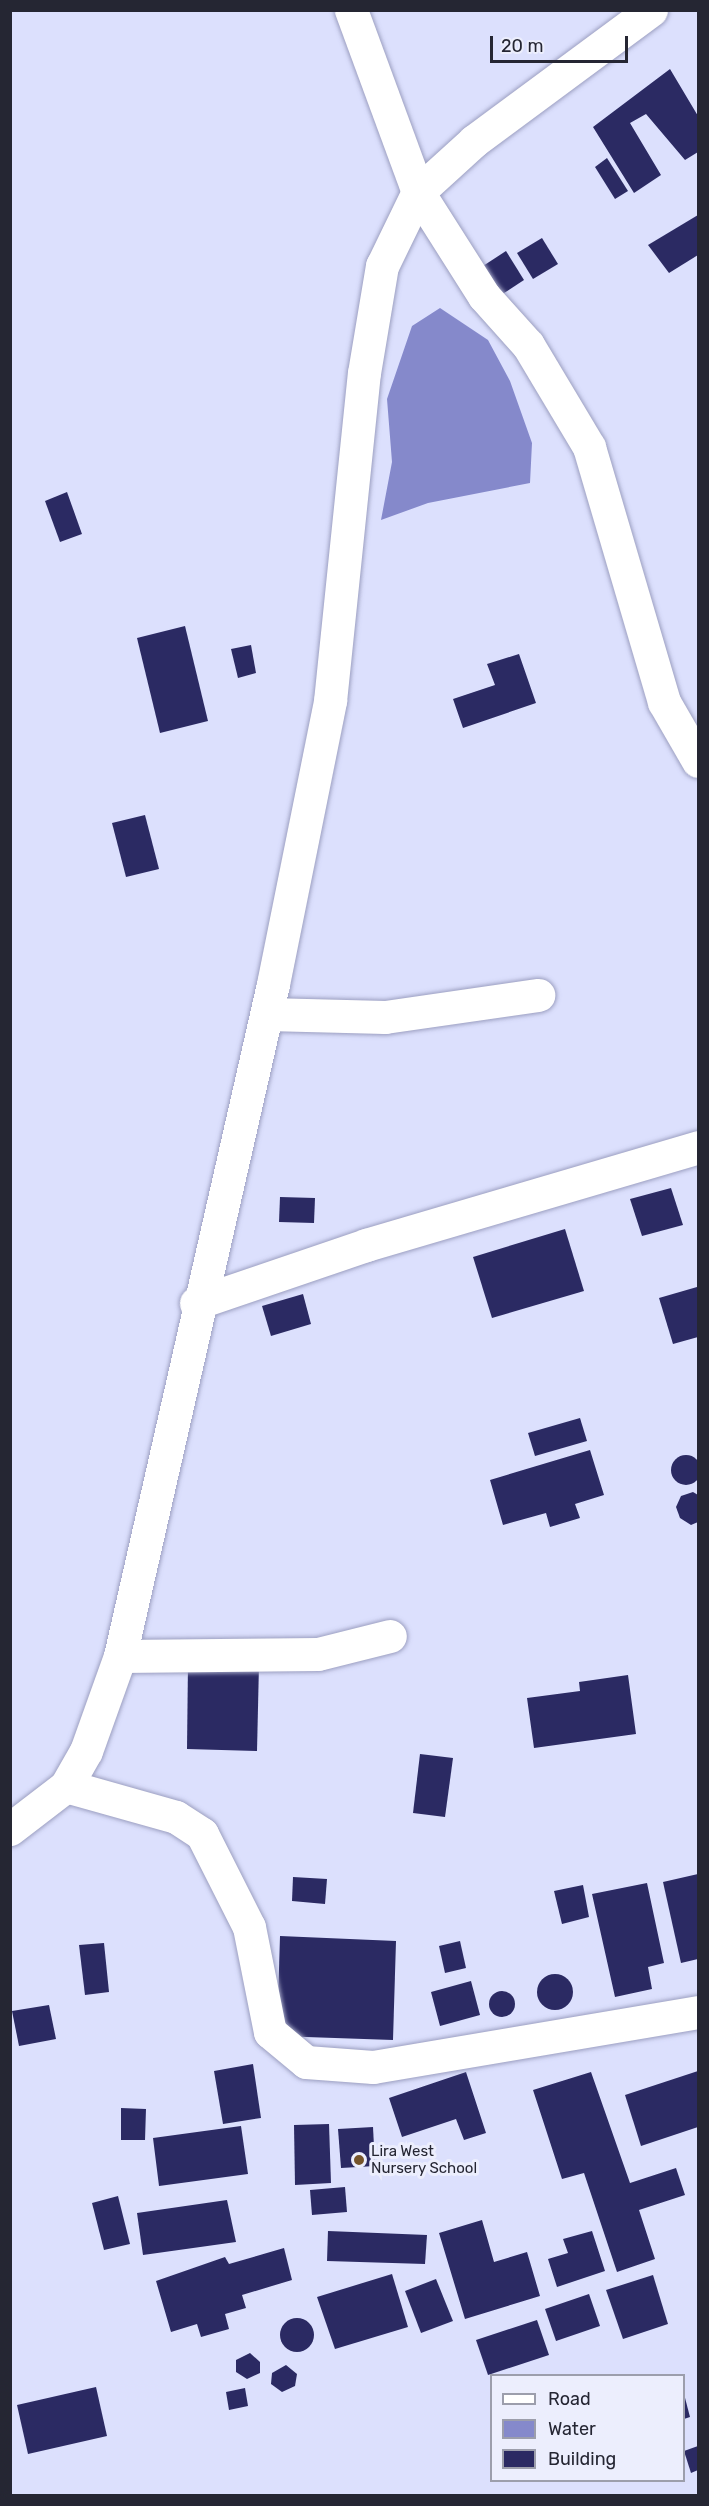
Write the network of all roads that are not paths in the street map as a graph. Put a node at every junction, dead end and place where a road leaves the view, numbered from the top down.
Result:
1 (351, 10) edge
2 (651, 10) edge
3 (418, 192) junction
4 (699, 761) edge
5 (538, 995) dead end
6 (267, 1014) junction
7 (698, 1141) edge
8 (196, 1303) junction
9 (390, 1636) dead end
10 (120, 1656) junction
11 (66, 1786) junction
12 (10, 1829) edge
13 (699, 2012) edge

1 - 3 street
2 - 3 street
3 - 4 street
3 - 6 street
5 - 6 street
6 - 8 street
7 - 8 street
8 - 10 street
9 - 10 street
10 - 11 street
11 - 12 street
11 - 13 street

